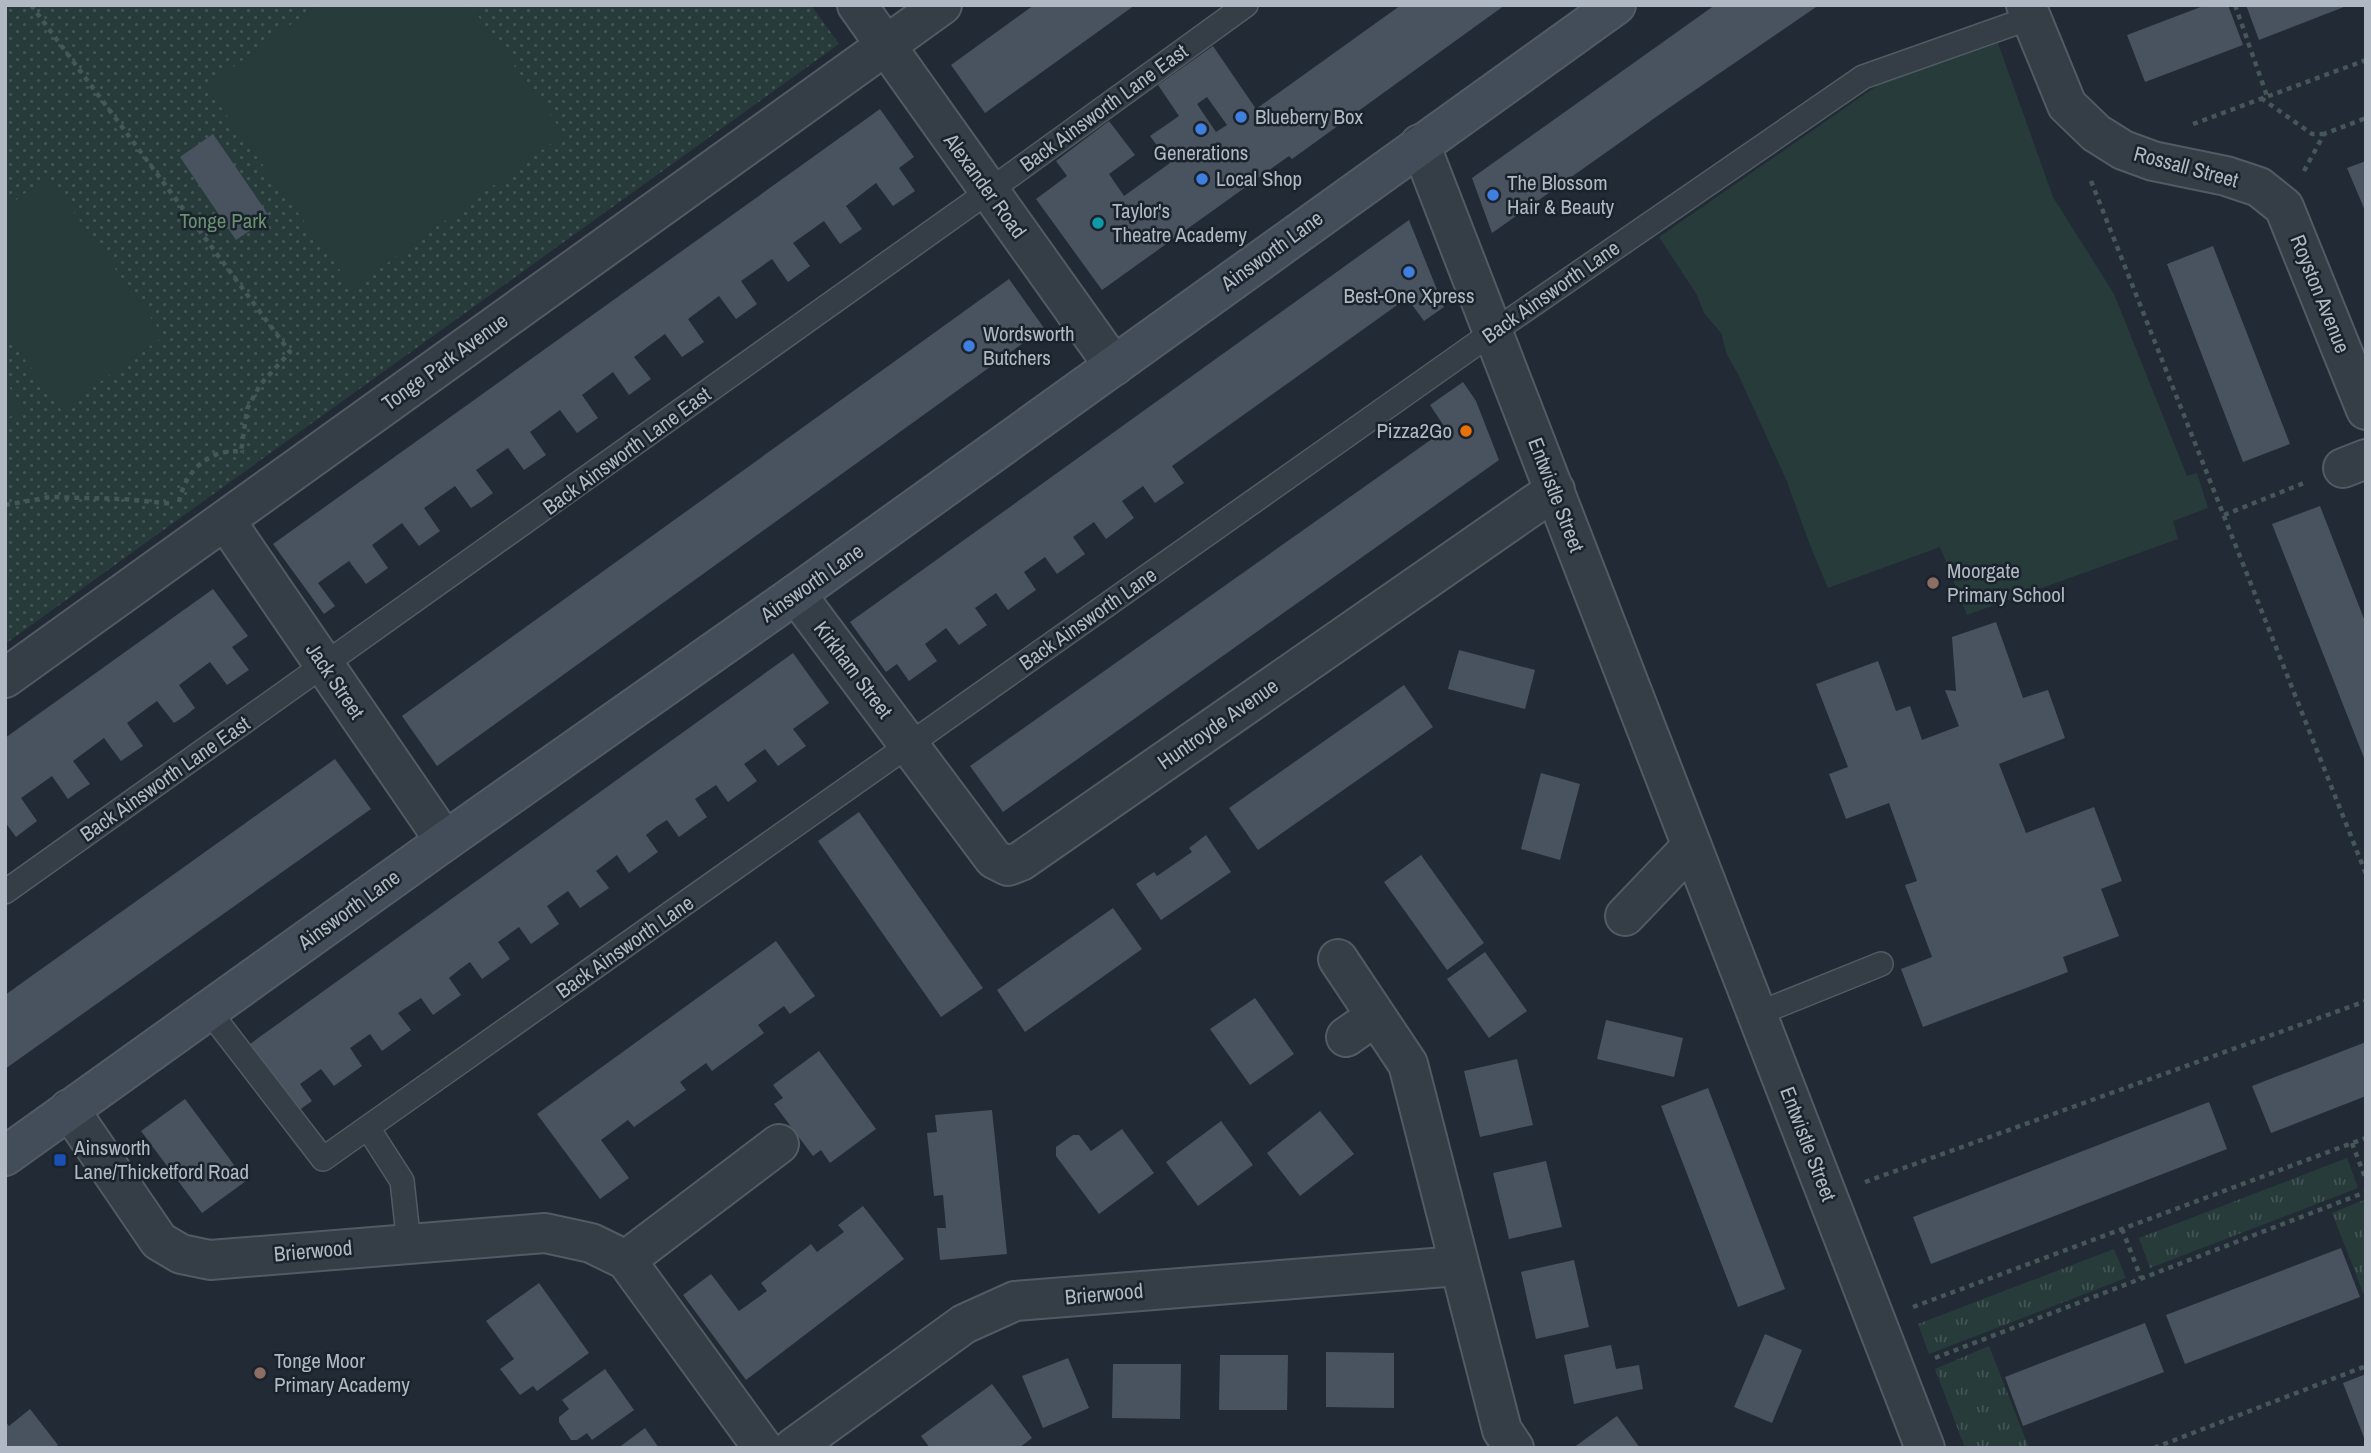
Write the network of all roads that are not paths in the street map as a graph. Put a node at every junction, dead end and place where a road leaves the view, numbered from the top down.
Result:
1 (857, 5) edge
2 (942, 5) edge
3 (1246, 5) edge
4 (1616, 5) edge
5 (2028, 12) edge
6 (885, 45) junction
7 (1420, 144) junction
8 (989, 191) junction
9 (2287, 212) joint
10 (1493, 332) junction
11 (1114, 366) junction
12 (2366, 410) edge
13 (1555, 490) junction
14 (225, 520) junction
15 (796, 594) junction
16 (326, 666) junction
17 (5, 678) edge
18 (909, 745) junction
19 (446, 841) junction
20 (1692, 846) junction
21 (5, 892) edge
22 (1625, 916) dead end
23 (1338, 958) dead end
24 (1881, 964) dead end
25 (209, 1011) junction
26 (1757, 1014) junction
27 (69, 1109) junction
28 (368, 1128) junction
29 (779, 1144) dead end
30 (5, 1156) edge
31 (409, 1244) junction
32 (626, 1259) junction
33 (1458, 1266) junction
34 (1919, 1446) edge
35 (763, 1448) edge
36 (793, 1448) edge
37 (1514, 1448) edge

1 - 6 street, Alexander Road
2 - 6 street, Tonge Park Avenue
3 - 8 lane, Back Ainsworth Lane East
4 - 7 main road, Ainsworth Lane
5 - 9 street, Rossall Street
5 - 10 lane, Back Ainsworth Lane
6 - 8 street, Alexander Road
6 - 14 street, Tonge Park Avenue
7 - 10 street, Entwistle Street
7 - 11 main road, Ainsworth Lane
8 - 11 street, Alexander Road
8 - 16 lane, Back Ainsworth Lane East
9 - 12 street, Royston Avenue
10 - 13 street, Entwistle Street
10 - 18 lane, Back Ainsworth Lane
11 - 15 main road, Ainsworth Lane
13 - 18 street, Huntroyde Avenue
13 - 20 street, Entwistle Street
14 - 16 street, Jack Street
14 - 17 street, Tonge Park Avenue
15 - 18 street, Kirkham Street
15 - 19 main road, Ainsworth Lane
16 - 19 street, Jack Street
16 - 21 lane, Back Ainsworth Lane East
18 - 28 lane, Back Ainsworth Lane
19 - 25 main road, Ainsworth Lane
20 - 22 street
20 - 26 street, Entwistle Street
23 - 33 street
24 - 26 lane
25 - 27 main road, Ainsworth Lane
25 - 28 lane, Back Ainsworth Lane
26 - 34 street, Entwistle Street
27 - 30 main road, Ainsworth Lane
27 - 31 street, Brierwood
28 - 31 lane
29 - 32 street
31 - 32 street, Brierwood
32 - 35 street, Brierwood
33 - 36 street, Brierwood
33 - 37 street

